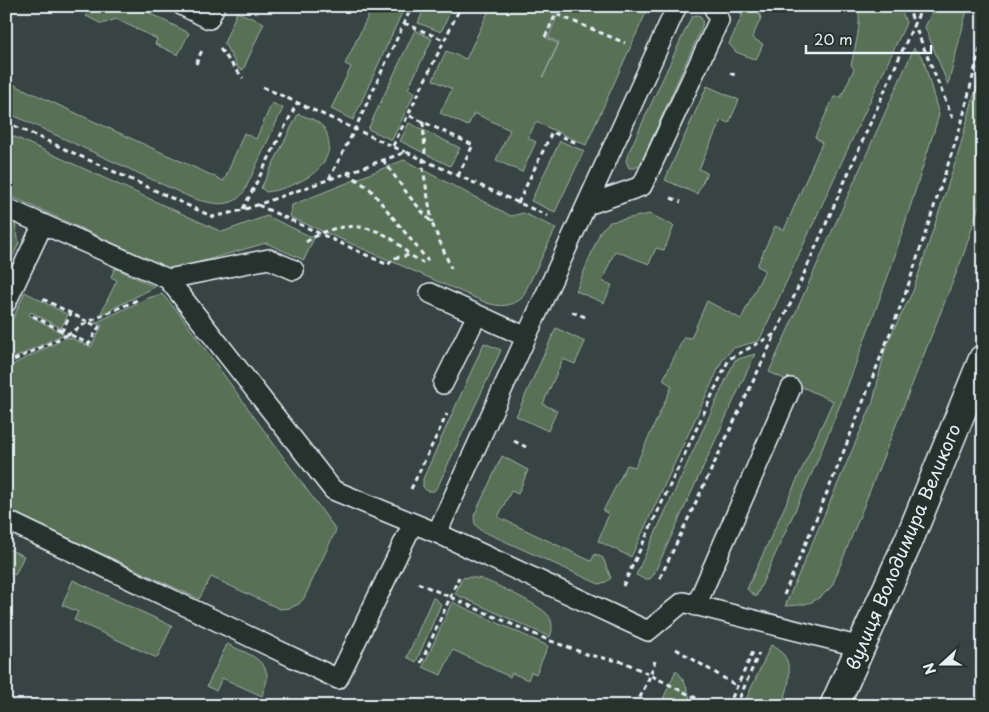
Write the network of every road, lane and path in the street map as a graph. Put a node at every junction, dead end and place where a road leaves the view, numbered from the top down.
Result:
1 (183, 6) edge
2 (215, 6) edge
3 (412, 6) edge
4 (461, 6) edge
5 (677, 6) edge
6 (713, 6) edge
7 (908, 6) edge
8 (923, 6) edge
9 (404, 23) junction
10 (914, 24) junction
11 (983, 36) edge
12 (545, 38) dead end
13 (444, 40) junction
14 (206, 41) dead end
15 (626, 43) dead end
16 (196, 64) dead end
17 (263, 87) dead end
18 (297, 103) junction
19 (408, 115) junction
20 (954, 121) dead end
21 (6, 122) edge
22 (423, 122) junction
23 (355, 129) junction
24 (579, 145) dead end
25 (393, 146) junction
26 (406, 152) junction
27 (383, 160) junction
28 (423, 160) junction
29 (347, 173) junction
30 (458, 176) junction
31 (328, 180) junction
32 (518, 203) junction
33 (257, 205) junction
34 (586, 205) junction
35 (6, 208) edge
36 (243, 210) junction
37 (556, 220) dead end
38 (432, 223) junction
39 (44, 224) junction
40 (318, 233) junction
41 (410, 255) junction
42 (287, 267) joint
43 (436, 270) junction
44 (168, 279) junction
45 (15, 285) junction
46 (430, 293) dead end
47 (6, 302) edge
48 (468, 311) junction
49 (571, 312) dead end
50 (71, 313) junction
51 (33, 316) dead end
52 (588, 318) dead end
53 (88, 322) junction
54 (62, 331) junction
55 (69, 334) junction
56 (775, 334) junction
57 (526, 338) junction
58 (983, 359) edge
59 (6, 364) edge
60 (443, 384) joint
61 (791, 388) dead end
62 (6, 520) edge
63 (405, 520) junction
64 (437, 533) junction
65 (471, 549) junction
66 (389, 571) junction
67 (450, 598) junction
68 (696, 606) junction
69 (611, 614) junction
70 (771, 624) junction
71 (643, 629) junction
72 (756, 646) dead end
73 (861, 647) junction
74 (421, 664) dead end
75 (650, 676) junction
76 (737, 686) junction
77 (636, 706) edge
78 (712, 706) edge
79 (728, 706) edge
80 (736, 706) edge
81 (834, 706) edge

1 - 2 lane
3 - 9 path
4 - 13 path
5 - 34 lane
6 - 34 lane
7 - 10 path
8 - 10 path
9 - 13 path
9 - 23 path
10 - 20 path
10 - 56 path
11 - 70 path
12 - 15 path
13 - 19 path
14 - 16 path
17 - 18 path
18 - 23 path
18 - 36 path
19 - 22 path
19 - 25 path
21 - 36 path
22 - 28 path
22 - 30 path
23 - 25 path
23 - 31 path
24 - 32 path
25 - 26 path
26 - 27 path
26 - 28 path
27 - 29 path
27 - 38 path
28 - 30 path
28 - 38 path
29 - 31 path
29 - 43 path
30 - 32 path
31 - 33 path
32 - 37 path
33 - 36 path
33 - 40 path
34 - 57 lane
35 - 39 lane
38 - 48 path
39 - 44 lane
39 - 45 lane
40 - 41 path
40 - 41 path
40 - 42 path
41 - 43 path
42 - 44 lane
43 - 48 path
44 - 53 path
44 - 63 lane
45 - 47 lane
45 - 50 path
46 - 48 lane
48 - 57 lane
48 - 60 lane
49 - 52 path
50 - 53 path
50 - 54 path
51 - 54 path
53 - 55 path
53 - 55 path
54 - 55 path
55 - 59 path
56 - 69 path
56 - 71 path
57 - 64 lane
58 - 73 main road, вулиця Володимира Великого
60 - 63 path
61 - 68 lane
62 - 66 lane
63 - 64 lane
63 - 66 lane
64 - 65 lane
65 - 67 path
65 - 69 lane
66 - 67 path
67 - 74 path
67 - 75 path
68 - 70 lane
68 - 71 lane
69 - 71 lane
70 - 73 lane
70 - 80 path
71 - 75 path
71 - 76 path
72 - 76 path
73 - 81 main road, вулиця Володимира Великого
75 - 77 path
75 - 78 path
76 - 79 path

